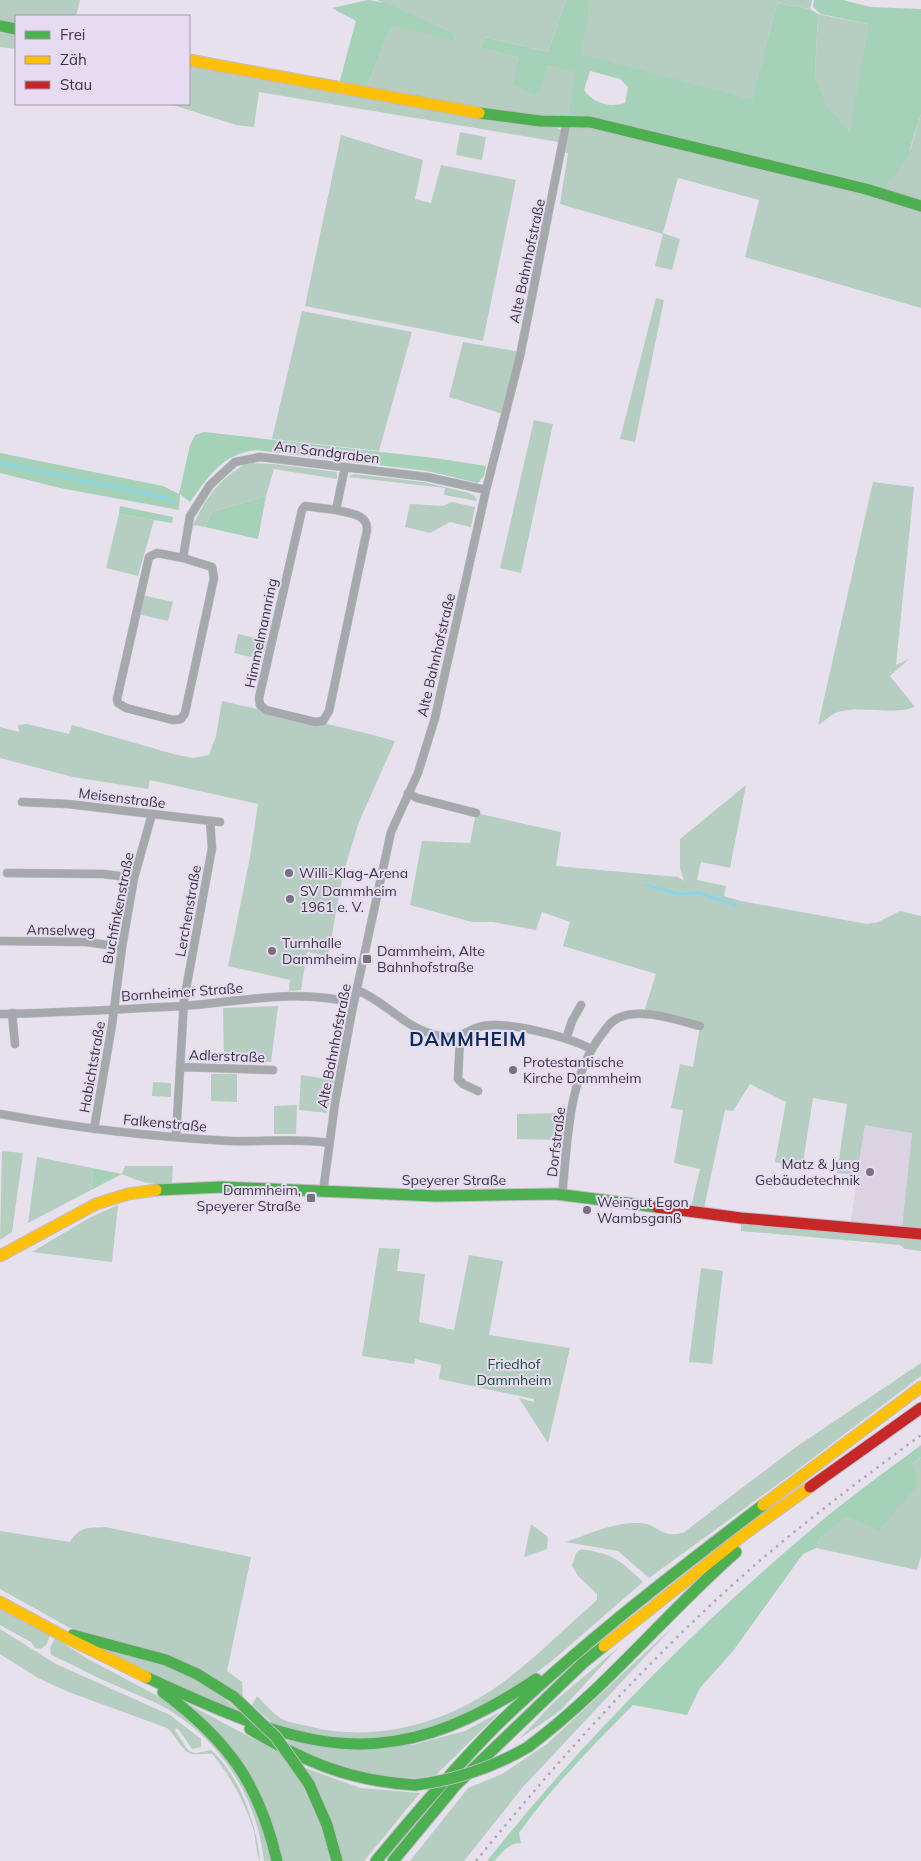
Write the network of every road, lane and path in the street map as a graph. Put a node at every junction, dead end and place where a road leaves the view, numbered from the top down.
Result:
1 (0, 26) edge
2 (15, 29) edge
3 (190, 60) edge
4 (567, 120) junction
5 (921, 206) edge
6 (344, 467) junction
7 (486, 490) junction
8 (336, 510) junction
9 (183, 558) junction
10 (408, 793) junction
11 (22, 802) dead end
12 (476, 813) dead end
13 (152, 814) junction
14 (210, 821) junction
15 (220, 822) dead end
16 (7, 873) dead end
17 (134, 878) junction
18 (0, 941) edge
19 (122, 947) junction
20 (357, 990) junction
21 (353, 1003) junction
22 (580, 1005) dead end
23 (184, 1006) junction
24 (115, 1009) junction
25 (0, 1014) edge
26 (12, 1014) junction
27 (700, 1026) dead end
28 (460, 1037) junction
29 (566, 1039) junction
30 (14, 1044) dead end
31 (591, 1049) junction
32 (181, 1067) junction
33 (272, 1070) dead end
34 (478, 1090) dead end
35 (0, 1114) edge
36 (94, 1129) junction
37 (176, 1137) junction
38 (329, 1143) junction
39 (323, 1192) junction
40 (562, 1195) junction
41 (921, 1234) edge
42 (0, 1256) edge
43 (921, 1387) edge
44 (921, 1408) edge
45 (800, 1493) junction
46 (0, 1602) edge
47 (34, 1621) junction
48 (607, 1626) junction
49 (130, 1670) junction
50 (216, 1709) junction
51 (336, 1857) edge
52 (277, 1861) edge
53 (376, 1861) edge
54 (393, 1861) edge

1 - 2 main road
3 - 4 main road
4 - 5 main road
4 - 7 street, Alte Bahnhofstraße
6 - 7 street, Am Sandgraben
6 - 8 street
6 - 9 street, Am Sandgraben
7 - 10 street, Alte Bahnhofstraße
8 - 8 street, Himmelmannring
9 - 9 street
10 - 12 street
10 - 20 street, Alte Bahnhofstraße
11 - 13 street, Meisenstraße
13 - 14 street, Meisenstraße
13 - 17 street, Buchfinkenstraße
14 - 15 street, Meisenstraße
14 - 23 street, Lerchenstraße
16 - 17 street
17 - 19 street, Buchfinkenstraße
18 - 19 street, Amselweg
19 - 24 street, Buchfinkenstraße
20 - 21 street, Alte Bahnhofstraße
20 - 28 street
21 - 23 street, Bornheimer Straße
21 - 38 street, Alte Bahnhofstraße
22 - 29 street
23 - 24 street, Bornheimer Straße
23 - 32 street, Adlerstraße
24 - 26 street, Bornheimer Straße
24 - 36 street, Habichtstraße
25 - 26 street, Bornheimer Straße
26 - 30 street
27 - 31 street, Dorfstraße
28 - 29 street
28 - 34 street
29 - 31 street
31 - 40 street, Dorfstraße
32 - 33 street, Adlerstraße
32 - 37 street, Adlerstraße
35 - 36 street, Falkenstraße
36 - 37 street, Falkenstraße
37 - 38 street, Falkenstraße
38 - 39 street, Alte Bahnhofstraße
39 - 40 main road, Speyerer Straße
39 - 42 main road, Speyerer Straße
40 - 41 main road, Speyerer Straße
43 - 48 main road
44 - 45 main road
45 - 50 main road, bridge
45 - 54 main road
46 - 47 main road
47 - 49 main road
47 - 51 main road, bridge
48 - 50 main road
48 - 53 main road
49 - 50 main road
49 - 52 main road

